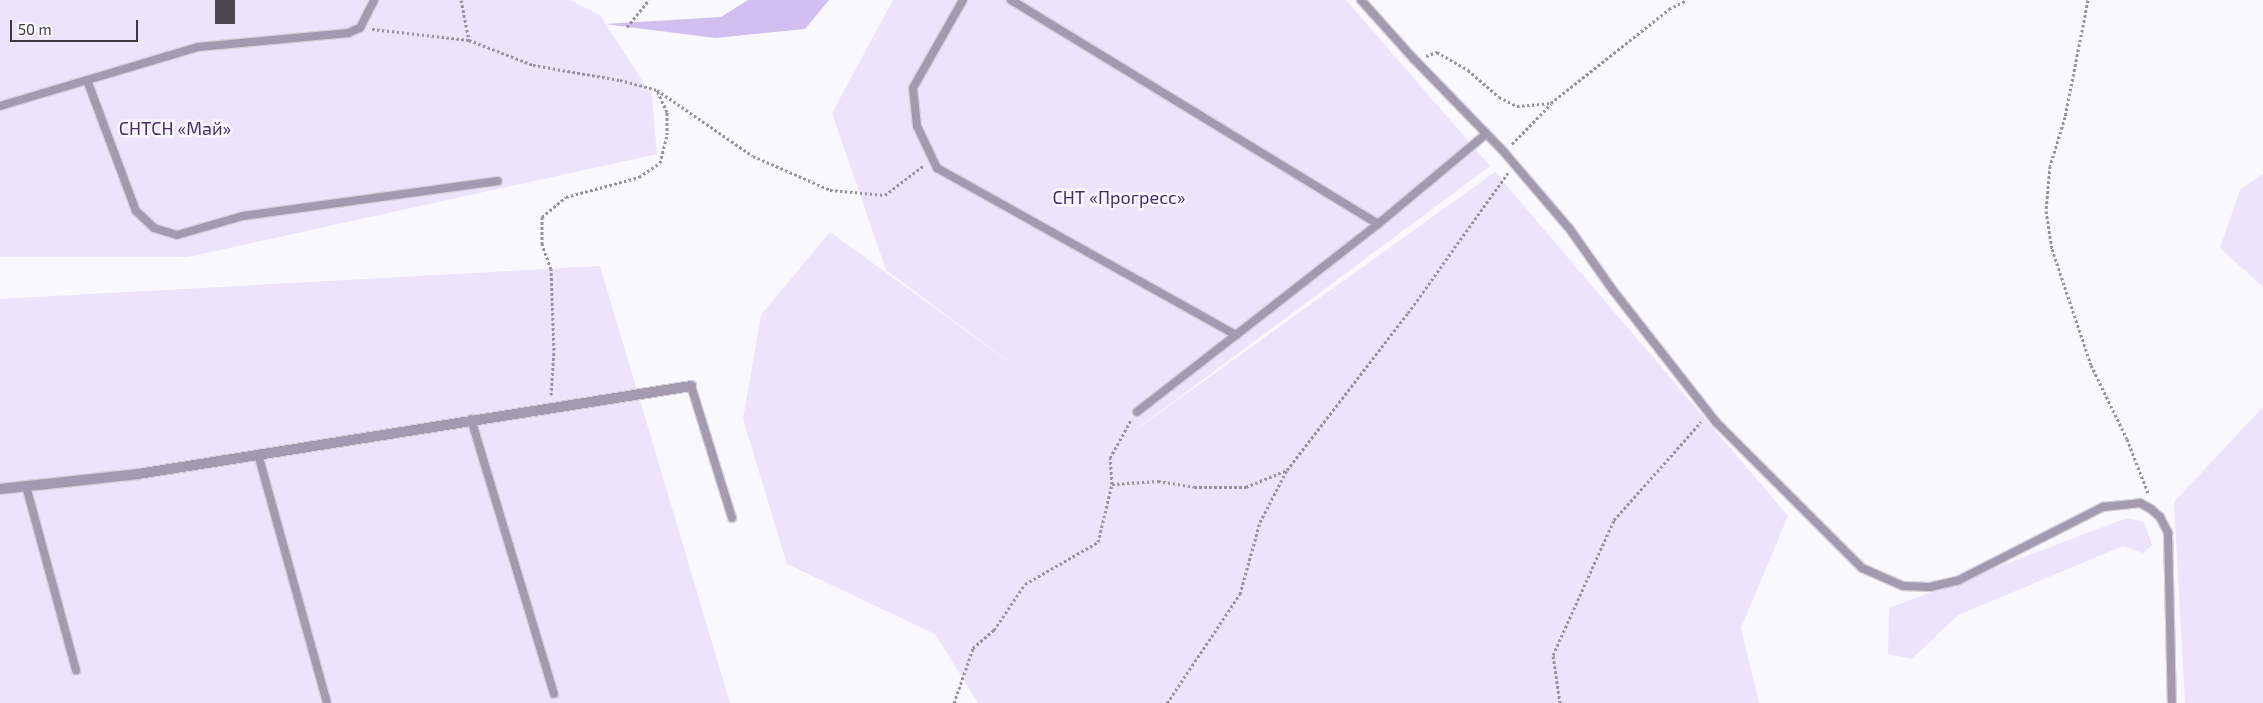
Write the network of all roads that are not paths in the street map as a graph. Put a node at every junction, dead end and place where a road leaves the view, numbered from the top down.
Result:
1 (374, 0) edge
2 (963, 0) edge
3 (1011, 0) edge
4 (1361, 0) edge
5 (86, 80) junction
6 (0, 106) edge
7 (1486, 134) junction
8 (498, 181) dead end
9 (1378, 224) junction
10 (1236, 334) junction
11 (691, 386) joint
12 (1137, 412) road end
13 (471, 419) junction
14 (258, 454) junction
15 (26, 486) junction
16 (0, 489) edge
17 (732, 518) dead end
18 (76, 670) dead end
19 (554, 694) dead end
20 (327, 703) edge
21 (2172, 703) edge

1 - 5 lane
2 - 10 lane
3 - 9 lane
4 - 7 lane
5 - 6 lane
5 - 8 lane
7 - 9 lane
7 - 21 lane
9 - 10 lane
10 - 12 lane
11 - 13 street
11 - 17 lane
13 - 14 street
13 - 19 lane
14 - 15 street
14 - 20 lane
15 - 16 street
15 - 18 lane

